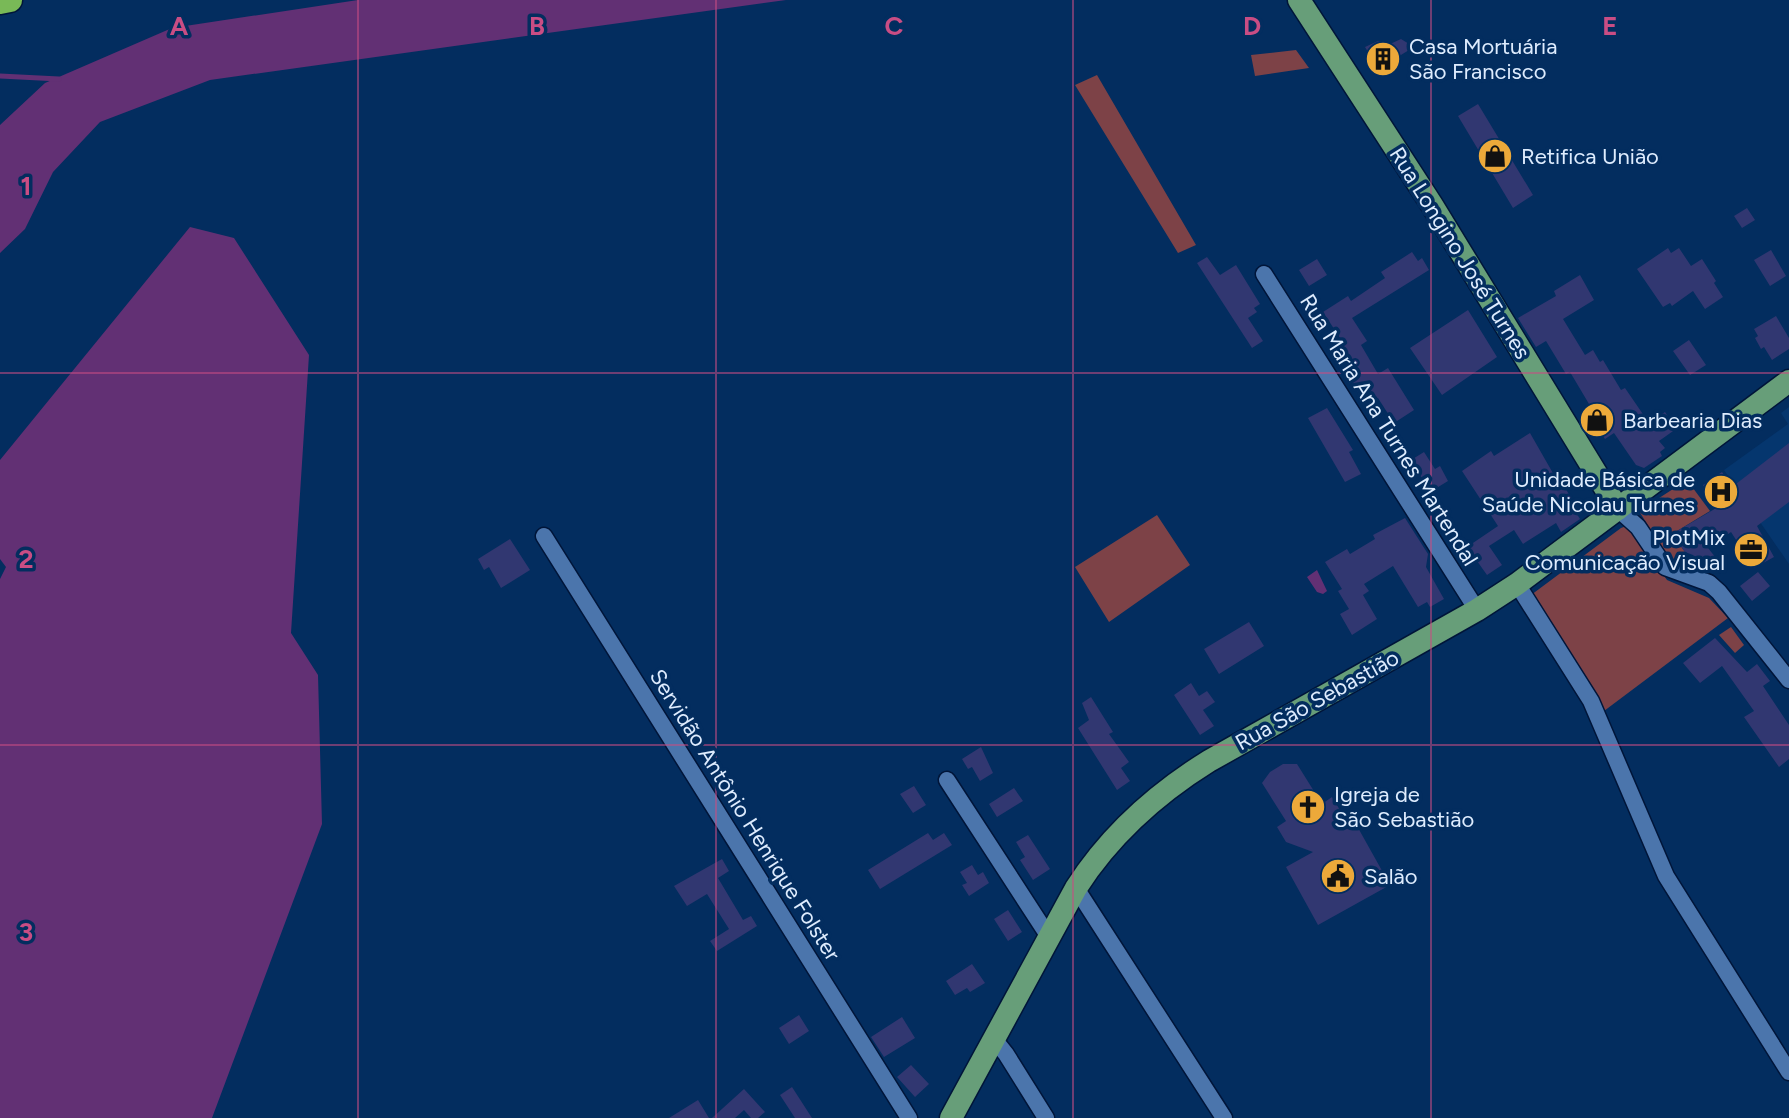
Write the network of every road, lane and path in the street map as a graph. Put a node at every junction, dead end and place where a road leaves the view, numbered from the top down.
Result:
1 (10, 0) edge
2 (1299, 0) edge
3 (0, 2) edge
4 (1264, 274) dead end
5 (1789, 381) edge
6 (1618, 509) junction
7 (544, 536) dead end
8 (1517, 584) junction
9 (1477, 610) junction
10 (1789, 680) edge
11 (947, 780) dead end
12 (1076, 888) junction
13 (1049, 937) junction
14 (994, 1039) junction
15 (1789, 1072) edge
16 (909, 1118) edge
17 (951, 1118) edge
18 (1046, 1118) edge
19 (1224, 1118) edge

1 - 3 highway
2 - 6 main road, Rua Longino José Turnes
4 - 9 street, Rua Maria Ana Turnes Martendal
5 - 6 main road, Rua São Sebastião
6 - 8 main road, Rua São Sebastião
6 - 10 street
7 - 16 street, Servidão Antônio Henrique Folster
8 - 9 main road, Rua São Sebastião
8 - 15 street
9 - 12 main road, Rua São Sebastião
11 - 13 street
12 - 13 main road, Rua São Sebastião
12 - 19 street
13 - 14 main road, Rua São Sebastião
14 - 17 main road, Rua São Sebastião
14 - 18 street

